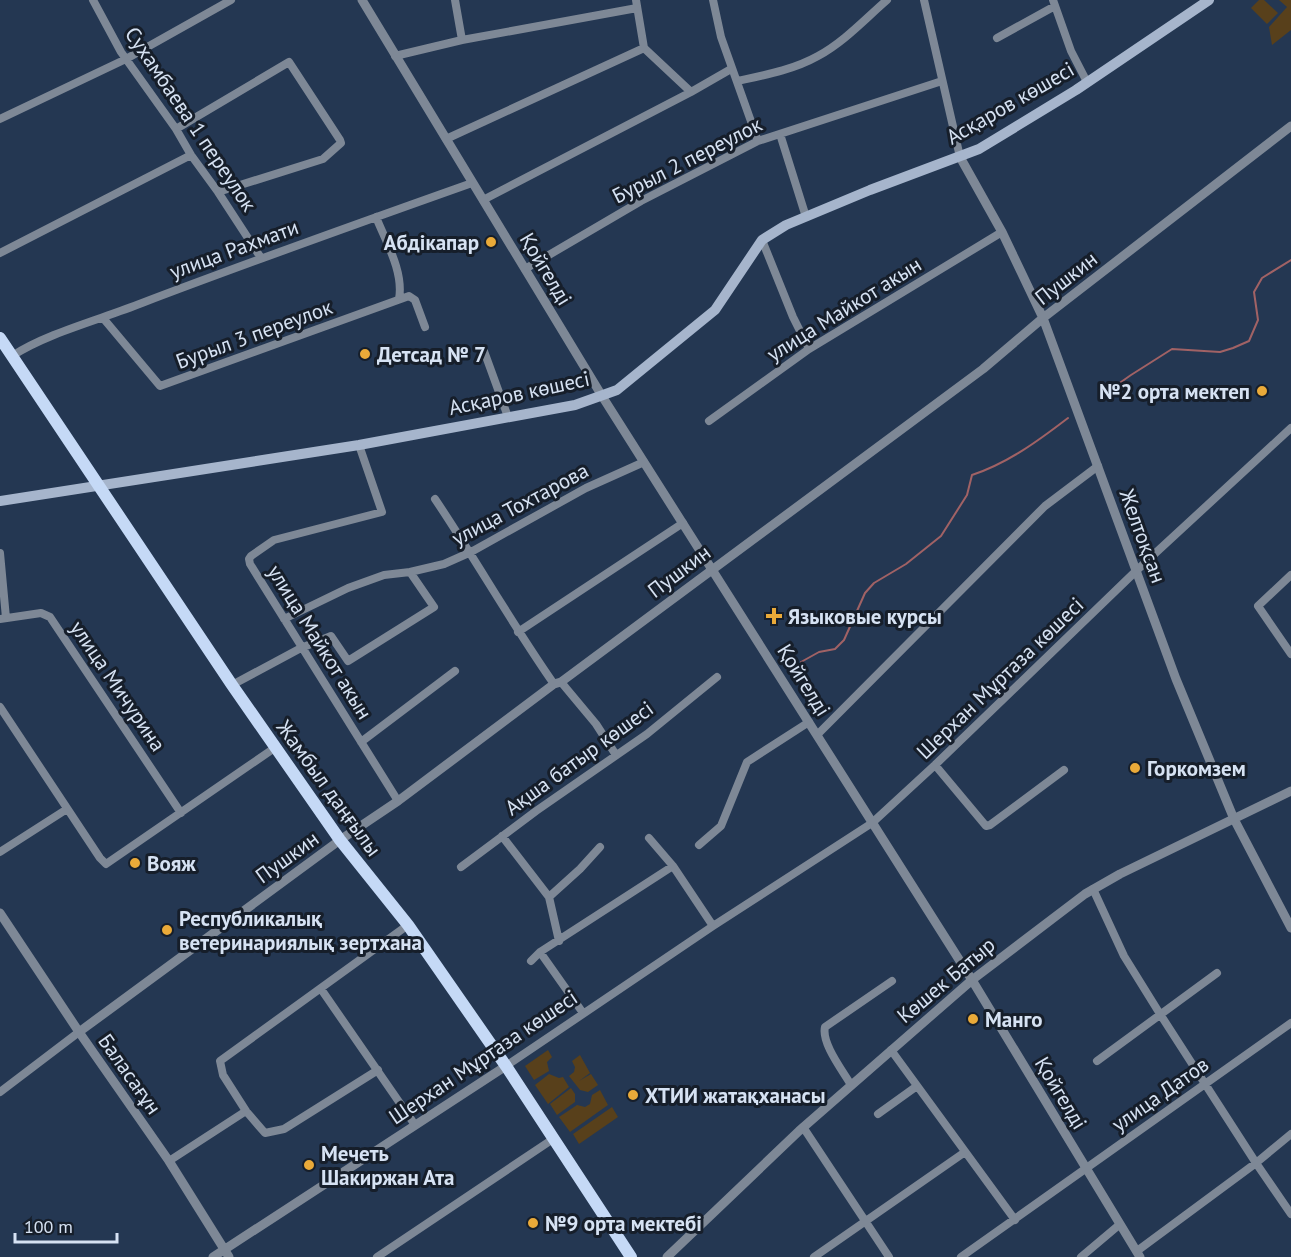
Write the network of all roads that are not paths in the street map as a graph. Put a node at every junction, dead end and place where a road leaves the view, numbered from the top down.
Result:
1 (93, 0) edge
2 (231, 0) edge
3 (362, 0) edge
4 (455, 0) edge
5 (713, 0) edge
6 (887, 0) edge
7 (924, 0) edge
8 (1209, 0) edge
9 (1054, 3) edge
10 (637, 4) edge
11 (997, 38) dead end
12 (462, 40) junction
13 (644, 48) junction
14 (395, 56) junction
15 (126, 59) junction
16 (731, 69) junction
17 (737, 81) junction
18 (942, 81) junction
19 (1087, 82) junction
20 (691, 92) junction
21 (0, 119) edge
22 (1291, 126) edge
23 (176, 129) junction
24 (780, 134) junction
25 (446, 139) junction
26 (758, 141) junction
27 (191, 155) junction
28 (960, 157) junction
29 (472, 183) junction
30 (218, 192) junction
31 (483, 200) junction
32 (376, 217) junction
33 (806, 217) junction
34 (1002, 232) junction
35 (762, 240) junction
36 (0, 253) edge
37 (261, 258) junction
38 (525, 269) junction
39 (399, 299) junction
40 (103, 318) junction
41 (1043, 318) junction
42 (425, 327) dead end
43 (0, 338) edge
44 (809, 349) junction
45 (484, 351) dead end
46 (12, 356) junction
47 (602, 396) junction
48 (508, 417) junction
49 (709, 422) dead end
50 (1291, 428) edge
51 (359, 445) junction
52 (644, 462) junction
53 (1098, 466) junction
54 (98, 484) junction
55 (435, 499) dead end
56 (0, 501) edge
57 (683, 523) junction
58 (471, 552) junction
59 (0, 553) edge
60 (712, 569) junction
61 (1136, 571) junction
62 (410, 572) junction
63 (1291, 575) edge
64 (3, 619) edge
65 (284, 619) junction
66 (518, 632) junction
67 (301, 648) junction
68 (1291, 654) edge
69 (455, 672) dead end
70 (717, 677) dead end
71 (558, 683) junction
72 (232, 685) junction
73 (0, 707) edge
74 (809, 722) junction
75 (817, 735) junction
76 (361, 742) junction
77 (276, 747) junction
78 (616, 755) junction
79 (935, 765) junction
80 (1064, 770) dead end
81 (1291, 791) edge
82 (398, 801) junction
83 (68, 809) junction
84 (181, 813) junction
85 (1234, 819) junction
86 (872, 823) junction
87 (502, 836) junction
88 (649, 838) dead end
89 (340, 840) junction
90 (699, 845) dead end
91 (600, 847) dead end
92 (0, 852) edge
93 (673, 866) junction
94 (461, 867) dead end
95 (1093, 890) junction
96 (549, 897) junction
97 (0, 913) edge
98 (408, 925) junction
99 (712, 926) junction
100 (1291, 928) edge
101 (559, 941) junction
102 (540, 952) junction
103 (531, 961) dead end
104 (1217, 973) dead end
105 (972, 980) junction
106 (892, 981) dead end
107 (321, 989) junction
108 (583, 1013) junction
109 (1160, 1014) junction
110 (1291, 1023) edge
111 (79, 1032) junction
112 (891, 1050) junction
113 (1097, 1061) dead end
114 (506, 1066) junction
115 (378, 1070) junction
116 (851, 1085) junction
117 (1206, 1085) junction
118 (917, 1086) junction
119 (0, 1092) edge
120 (246, 1111) junction
121 (878, 1114) dead end
122 (415, 1125) junction
123 (803, 1127) junction
124 (1291, 1134) edge
125 (553, 1139) junction
126 (965, 1152) junction
127 (169, 1161) junction
128 (1256, 1163) junction
129 (1085, 1168) junction
130 (1291, 1214) edge
131 (1015, 1220) junction
132 (866, 1221) junction
133 (1119, 1225) junction
134 (227, 1253) edge
135 (1139, 1254) edge
136 (213, 1257) edge
137 (377, 1257) edge
138 (631, 1257) edge
139 (667, 1257) edge
140 (814, 1257) edge
141 (888, 1257) edge
142 (961, 1257) edge
143 (1081, 1257) edge

1 - 15 street, Сухамбаева 1 переулок
2 - 15 street
3 - 14 street, Қойгелді
4 - 12 street
5 - 16 street
6 - 17 street
7 - 18 street
8 - 19 main road, Асқаров көшесі
9 - 11 street
9 - 19 street
10 - 12 street
10 - 13 street
12 - 14 street
13 - 20 street
13 - 25 street
14 - 25 street, Қойгелді
15 - 21 street
15 - 23 street, Сухамбаева 1 переулок
16 - 17 street
16 - 20 street
17 - 26 street
18 - 24 street, Бурыл 2 переулок
18 - 28 street
19 - 28 main road, Асқаров көшесі
20 - 31 street
22 - 41 street, Пушкин
23 - 27 street, Сухамбаева 1 переулок
23 - 30 street
24 - 26 street, Бурыл 2 переулок
24 - 33 street
25 - 29 street, Қойгелді
26 - 38 street, Бурыл 2 переулок
27 - 30 street, Сухамбаева 1 переулок
27 - 36 street
28 - 33 main road, Асқаров көшесі
28 - 34 street, Желтоқсан
29 - 31 street, Қойгелді
29 - 32 street, улица Рахмати
30 - 37 street, Сухамбаева 1 переулок
31 - 38 street, Қойгелді
32 - 37 street, улица Рахмати
32 - 39 street
33 - 35 main road, Асқаров көшесі
34 - 41 street, Желтоқсан
34 - 44 street, улица Майкот акын
35 - 44 street
35 - 47 main road, Асқаров көшесі
37 - 40 street, улица Рахмати
38 - 47 street, Қойгелді
39 - 40 street, Бурыл 3 переулок
39 - 42 street
40 - 46 street, улица Рахмати
41 - 53 street, Желтоқсан
41 - 60 street, Пушкин
43 - 46 main road, Жамбыл даңғылы
44 - 49 street, улица Майкот акын
45 - 48 street
46 - 54 main road, Жамбыл даңғылы
47 - 48 main road, Асқаров көшесі
47 - 52 street, Қойгелді
48 - 51 main road, Асқаров көшесі
50 - 61 street, Шерхан Мұртаза көшесі
51 - 54 main road, Асқаров көшесі
51 - 65 street, улица Майкот акын
52 - 57 street, Қойгелді
52 - 58 street, улица Тохтарова
53 - 61 street, Желтоқсан
53 - 75 street
54 - 56 main road, Асқаров көшесі
54 - 72 main road, Жамбыл даңғылы
55 - 58 street
57 - 60 street, Қойгелді
57 - 66 street
58 - 62 street, улица Тохтарова
58 - 66 street
59 - 64 street, улица Мичурина
60 - 71 street, Пушкин
60 - 74 street, Қойгелді
61 - 79 street, Шерхан Мұртаза көшесі
61 - 85 street, Желтоқсан
62 - 65 street, улица Тохтарова
62 - 67 street
63 - 68 street
64 - 84 street, улица Мичурина
65 - 67 street, улица Майкот акын
66 - 71 street
67 - 72 street
67 - 76 street, улица Майкот акын
69 - 76 street, улица Майкот акын
70 - 78 street, Ақша батыр көшесі
71 - 78 street
71 - 82 street, Пушкин
72 - 77 main road, Жамбыл даңғылы
73 - 83 street
74 - 75 street, Қойгелді
74 - 90 street
75 - 86 street, Қойгелді
76 - 82 street, улица Майкот акын
77 - 84 street
77 - 89 main road, Жамбыл даңғылы
78 - 87 street, Ақша батыр көшесі
79 - 80 street
79 - 86 street, Шерхан Мұртаза көшесі
81 - 85 street, Көшек Батыр
82 - 89 street, Пушкин
83 - 84 street
83 - 92 street
85 - 95 street, Көшек Батыр
85 - 100 street, Желтоқсан
86 - 99 street, Шерхан Мұртаза көшесі
86 - 105 street, Қойгелді
87 - 94 street, Ақша батыр көшесі
87 - 96 street
88 - 93 street
89 - 98 main road, Жамбыл даңғылы
89 - 111 street, Пушкин
91 - 96 street
93 - 99 street
93 - 101 street
95 - 105 street, Көшек Батыр
95 - 109 street
96 - 101 street
97 - 111 street, Баласағұн
98 - 107 street
98 - 114 main road, Жамбыл даңғылы
99 - 108 street, Шерхан Мұртаза көшесі
101 - 102 street
102 - 103 street
102 - 108 street
104 - 109 street
105 - 112 street, Көшек Батыр
105 - 129 street, Қойгелді
106 - 116 street
107 - 115 street
107 - 120 street
108 - 114 street, Шерхан Мұртаза көшесі
109 - 113 street
109 - 117 street
110 - 117 street, улица Датов
111 - 119 street
111 - 127 street, Баласағұн
112 - 116 street, Көшек Батыр
112 - 118 street
114 - 122 street, Шерхан Мұртаза көшесі
114 - 125 main road, Жамбыл даңғылы
115 - 120 street
115 - 122 street
116 - 123 street, Көшек Батыр
117 - 128 street
117 - 129 street, улица Датов
118 - 121 street
118 - 126 street
120 - 127 street
122 - 134 street, Шерхан Мұртаза көшесі
123 - 132 street
123 - 139 street, Көшек Батыр
124 - 128 street
125 - 137 street
125 - 138 main road, Жамбыл даңғылы
126 - 131 street
126 - 132 street
127 - 134 street, Баласағұн
128 - 130 street
128 - 135 street
129 - 131 street, улица Датов
129 - 133 street, Қойгелді
131 - 142 street, улица Датов
132 - 140 street
132 - 141 street
133 - 135 street, Қойгелді
133 - 143 street
134 - 136 street, Шерхан Мұртаза көшесі

